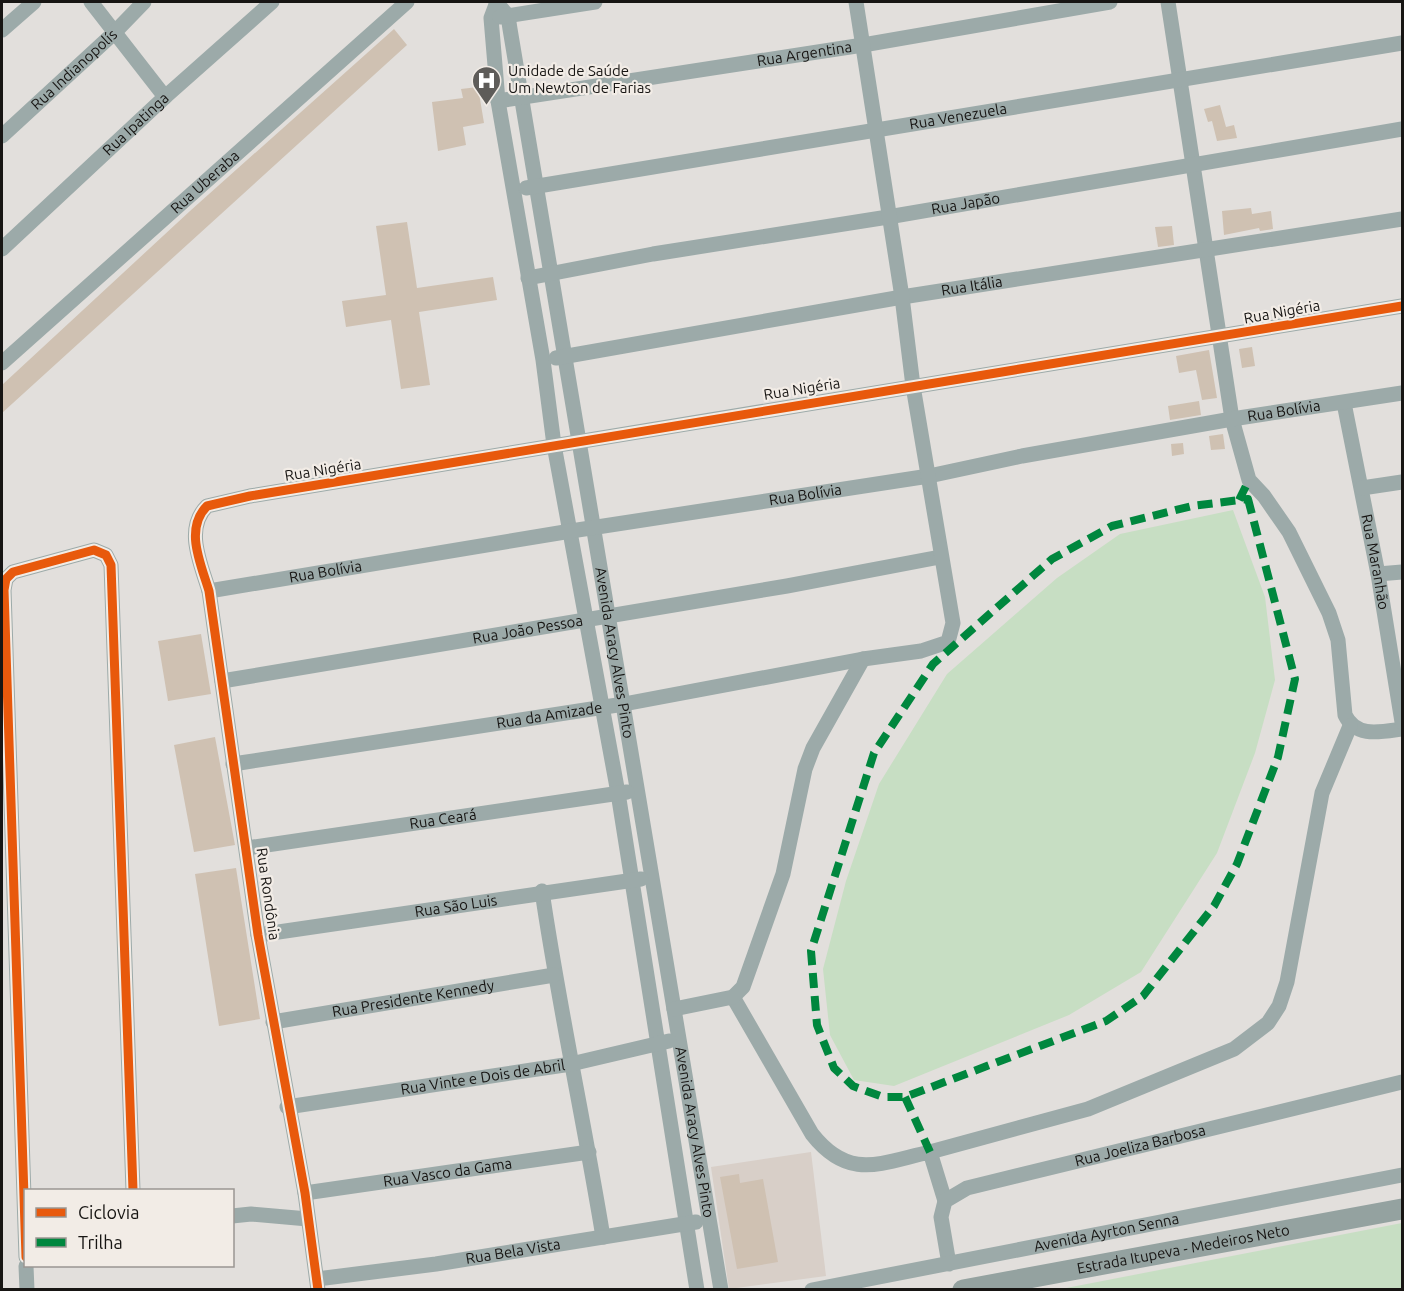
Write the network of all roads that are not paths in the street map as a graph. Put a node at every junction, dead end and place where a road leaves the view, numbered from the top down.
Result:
1 (34, 2) edge
2 (91, 2) edge
3 (144, 2) edge
4 (272, 2) edge
5 (407, 2) edge
6 (496, 2) edge
7 (595, 2) edge
8 (856, 2) edge
9 (1110, 2) edge
10 (1168, 2) edge
11 (508, 16) junction
12 (491, 18) junction
13 (2, 30) edge
14 (114, 33) junction
15 (1402, 43) edge
16 (863, 45) junction
17 (1182, 80) junction
18 (165, 97) junction
19 (521, 99) junction
20 (498, 101) junction
21 (1402, 129) edge
22 (874, 130) junction
23 (2, 136) edge
24 (1194, 164) junction
25 (537, 186) junction
26 (514, 190) junction
27 (888, 217) junction
28 (1402, 219) edge
29 (1206, 248) junction
30 (2, 249) edge
31 (551, 274) junction
32 (528, 278) junction
33 (902, 297) junction
34 (1402, 306) edge
35 (1219, 338) junction
36 (566, 356) junction
37 (543, 360) junction
38 (2, 363) edge
39 (913, 386) junction
40 (1402, 393) edge
41 (1344, 403) junction
42 (1232, 419) junction
43 (579, 441) junction
44 (554, 444) junction
45 (930, 476) junction
46 (1402, 482) edge
47 (1362, 488) junction
48 (207, 506) joint
49 (593, 529) junction
50 (571, 531) junction
51 (940, 557) junction
52 (1402, 572) edge
53 (1378, 574) junction
54 (209, 591) junction
55 (609, 615) junction
56 (585, 619) junction
57 (863, 659) junction
58 (222, 681) junction
59 (624, 704) junction
60 (601, 708) junction
61 (1402, 722) edge
62 (1350, 726) junction
63 (1402, 729) edge
64 (233, 764) junction
65 (639, 790) junction
66 (618, 793) junction
67 (247, 848) junction
68 (653, 877) junction
69 (632, 880) junction
70 (542, 891) junction
71 (258, 935) junction
72 (554, 975) junction
73 (733, 997) junction
74 (674, 1009) junction
75 (273, 1022) junction
76 (678, 1039) junction
77 (659, 1044) junction
78 (571, 1064) junction
79 (1402, 1082) edge
80 (287, 1107) junction
81 (589, 1152) junction
82 (930, 1152) junction
83 (1402, 1175) edge
84 (133, 1189) edge
85 (305, 1193) junction
86 (24, 1197) edge
87 (945, 1201) junction
88 (1402, 1209) edge
89 (234, 1215) edge
90 (308, 1219) junction
91 (709, 1219) junction
92 (687, 1225) junction
93 (603, 1237) junction
94 (949, 1264) junction
95 (26, 1267) edge
96 (317, 1284) edge
97 (27, 1290) edge
98 (697, 1290) edge
99 (721, 1290) edge
100 (812, 1290) edge
101 (963, 1290) edge

1 - 13 street
2 - 14 street
3 - 14 street, Rua Indianopolís
4 - 18 street, Rua Ipatinga
5 - 38 street, Rua Uberaba
6 - 11 street
6 - 12 street
7 - 11 street
8 - 16 street
9 - 16 street, Rua Argentina
10 - 17 street
11 - 12 street
11 - 19 street, Avenida Aracy Alves Pinto
12 - 20 street, Avenida Aracy Alves Pinto
14 - 18 street
14 - 23 street, Rua Indianopolís
15 - 17 street, Rua Venezuela
16 - 19 street, Rua Argentina
16 - 22 street
17 - 22 street, Rua Venezuela
17 - 24 street
18 - 30 street, Rua Ipatinga
19 - 20 street, Rua Argentina
19 - 25 street, Avenida Aracy Alves Pinto
20 - 26 street, Avenida Aracy Alves Pinto
21 - 24 street, Rua Japão
22 - 25 street, Rua Venezuela
22 - 27 street
24 - 27 street, Rua Japão
24 - 29 street
25 - 26 street, Rua Venezuela
25 - 31 street, Avenida Aracy Alves Pinto
26 - 32 street, Avenida Aracy Alves Pinto
27 - 31 street, Rua Japão
27 - 33 street
28 - 29 street, Rua Itália
29 - 33 street, Rua Itália
29 - 35 street
31 - 32 street, Rua Japão
31 - 36 street, Avenida Aracy Alves Pinto
32 - 37 street, Avenida Aracy Alves Pinto
33 - 36 street, Rua Itália
33 - 39 street
34 - 35 street, Rua Nigéria
35 - 39 street, Rua Nigéria
35 - 42 street
36 - 37 street, Rua Itália
36 - 43 street, Avenida Aracy Alves Pinto
37 - 44 street, Avenida Aracy Alves Pinto
39 - 43 street, Rua Nigéria
39 - 45 street
40 - 41 street, Rua Bolívia
41 - 42 street, Rua Bolívia
41 - 47 street, Rua Maranhão
42 - 45 street, Rua Bolívia
42 - 62 street
43 - 44 street, Rua Nigéria
43 - 49 street, Avenida Aracy Alves Pinto
44 - 48 street, Rua Nigéria
44 - 50 street, Avenida Aracy Alves Pinto
45 - 49 street, Rua Bolívia
45 - 51 street
46 - 47 street
47 - 53 street, Rua Maranhão
48 - 54 street, Rua Rondônia
49 - 50 street, Rua Bolívia
49 - 55 street, Avenida Aracy Alves Pinto
50 - 54 street, Rua Bolívia
50 - 56 street, Avenida Aracy Alves Pinto
51 - 55 street, Rua João Pessoa
51 - 57 street, Rua da Amizade
52 - 53 street
53 - 61 street, Rua Maranhão
54 - 58 street, Rua Rondônia
55 - 56 street, Rua João Pessoa
55 - 59 street, Avenida Aracy Alves Pinto
56 - 58 street, Rua João Pessoa
56 - 60 street, Avenida Aracy Alves Pinto
57 - 59 street, Rua da Amizade
57 - 73 street
58 - 64 street, Rua Rondônia
59 - 60 street, Rua da Amizade
59 - 65 street, Avenida Aracy Alves Pinto
60 - 64 street, Rua da Amizade
60 - 66 street, Avenida Aracy Alves Pinto
62 - 63 street
62 - 82 street
64 - 67 street, Rua Rondônia
65 - 66 street, Rua Ceará
65 - 68 street, Avenida Aracy Alves Pinto
66 - 67 street, Rua Ceará
66 - 69 street, Avenida Aracy Alves Pinto
67 - 71 street, Rua Rondônia
68 - 69 street, Rua São Luis
68 - 74 street, Avenida Aracy Alves Pinto
69 - 70 street, Rua São Luis
69 - 77 street, Avenida Aracy Alves Pinto
70 - 71 street, Rua São Luis
70 - 72 street
71 - 75 street, Rua Rondônia
72 - 75 street, Rua Presidente Kennedy
72 - 78 street
73 - 74 street
73 - 82 street
74 - 76 street, Avenida Aracy Alves Pinto
75 - 80 street, Rua Rondônia
76 - 77 street, Rua Vinte e Dois de Abril
76 - 91 street, Avenida Aracy Alves Pinto
77 - 78 street, Rua Vinte e Dois de Abril
77 - 92 street, Avenida Aracy Alves Pinto
78 - 80 street, Rua Vinte e Dois de Abril
78 - 81 street
79 - 87 street, Rua Joeliza Barbosa
80 - 85 street, Rua Rondônia
81 - 85 street, Rua Vasco da Gama
81 - 93 street
82 - 87 street
83 - 94 street, Avenida Ayrton Senna
84 - 86 street
85 - 90 street, Rua Rondônia
87 - 94 street
88 - 101 main road, Estrada Itupeva - Medeiros Neto
89 - 90 street
90 - 96 street, Rua Rondônia
91 - 92 street, Rua Bela Vista
91 - 99 street, Avenida Aracy Alves Pinto
92 - 93 street, Rua Bela Vista
92 - 98 street, Avenida Aracy Alves Pinto
93 - 96 street, Rua Bela Vista
94 - 100 street, Avenida Ayrton Senna
95 - 97 street

